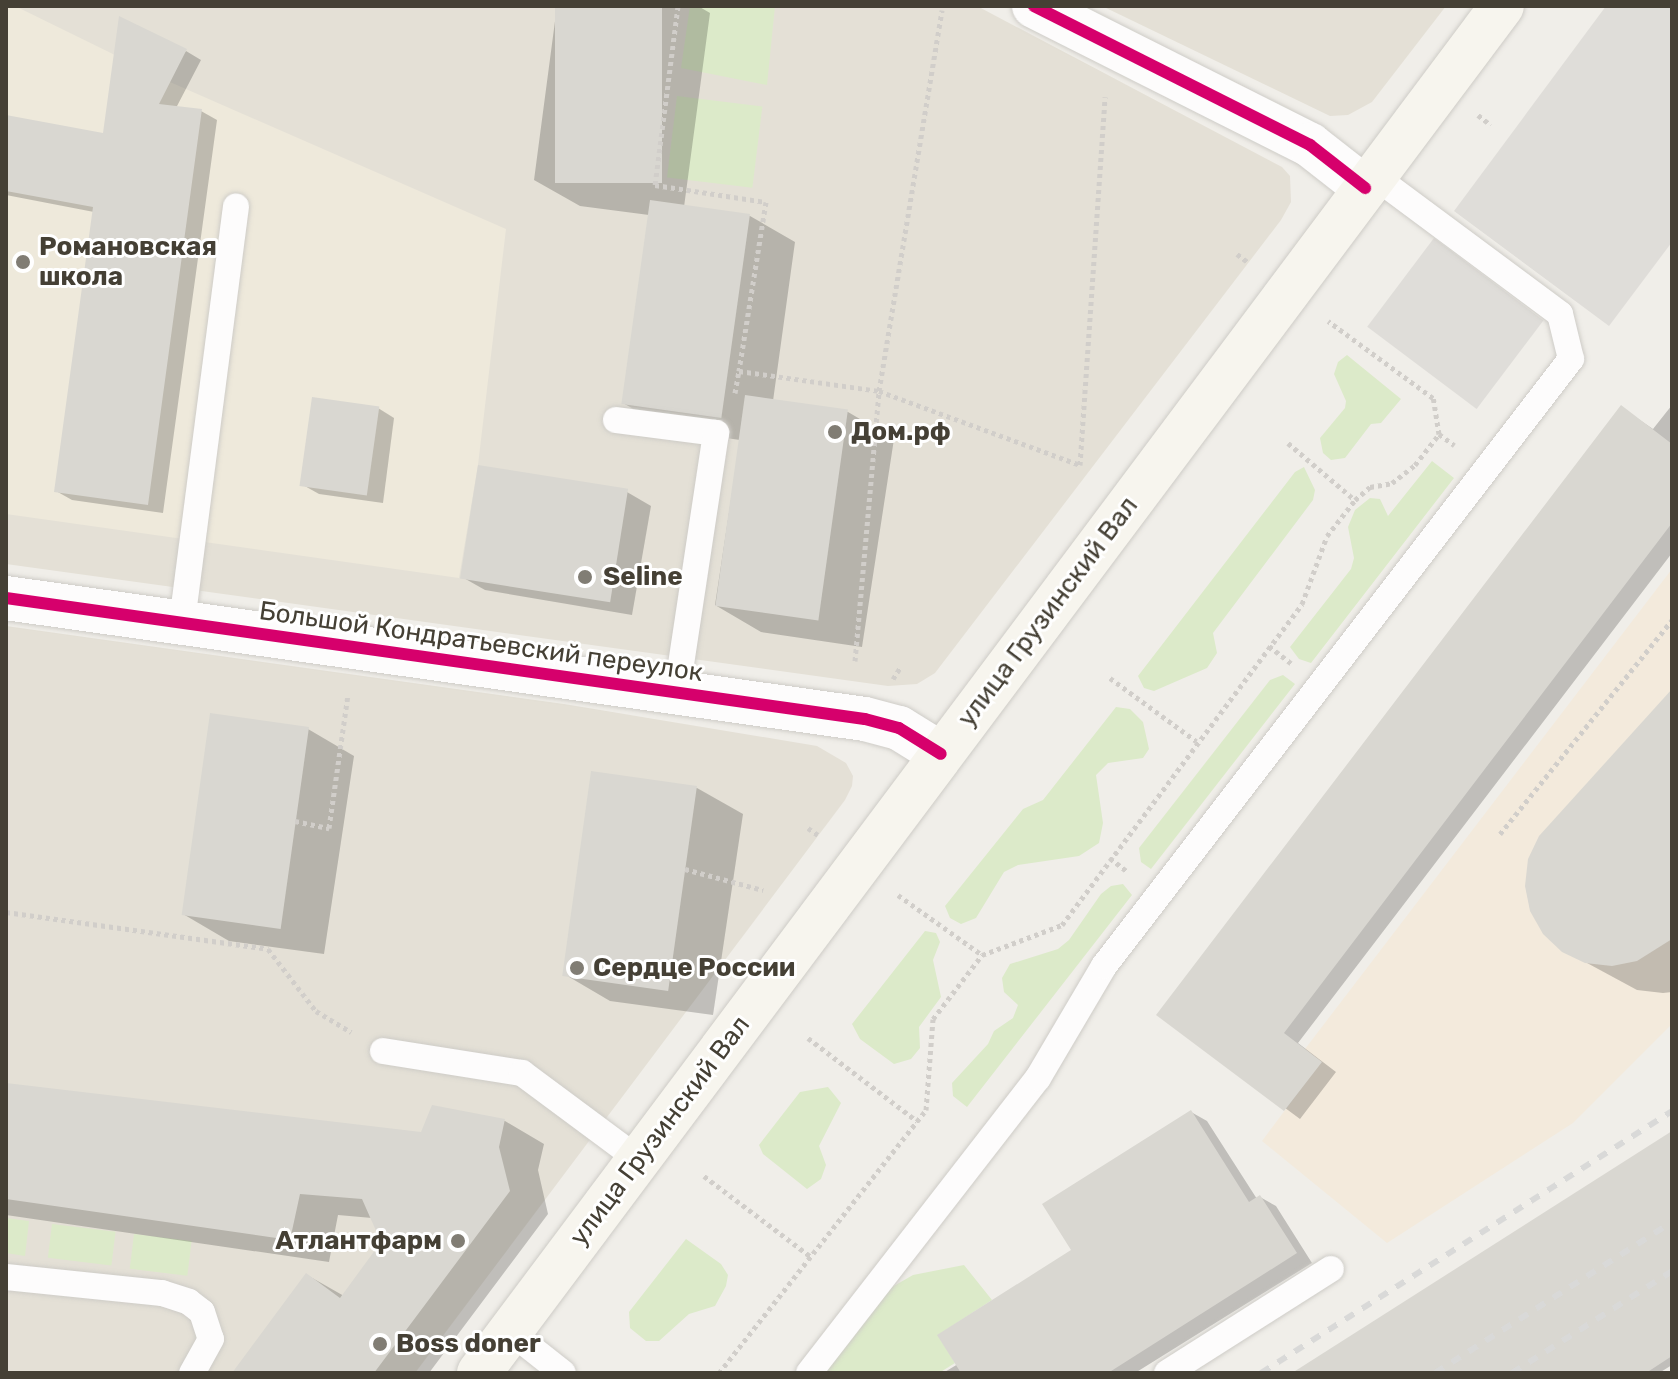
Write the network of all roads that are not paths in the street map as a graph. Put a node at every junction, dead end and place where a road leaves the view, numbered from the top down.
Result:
1 (1034, 6) edge
2 (1502, 6) edge
3 (1370, 182) junction
4 (236, 206) dead end
5 (616, 420) dead end
6 (6, 598) edge
7 (182, 622) junction
8 (677, 692) junction
9 (941, 754) junction
10 (383, 1051) dead end
11 (639, 1160) junction
12 (1331, 1269) dead end
13 (6, 1277) edge
14 (511, 1332) junction
15 (192, 1373) edge
16 (479, 1373) edge
17 (563, 1373) edge
18 (809, 1373) edge
19 (1167, 1373) edge

1 - 3 street
2 - 3 main road, улица Грузинский Вал
3 - 9 main road, улица Грузинский Вал
3 - 18 lane
4 - 7 lane
5 - 8 lane
6 - 7 street, Большой Кондратьевский переулок
7 - 8 street, Большой Кондратьевский переулок
8 - 9 street, Большой Кондратьевский переулок
9 - 11 main road, улица Грузинский Вал
10 - 11 lane
11 - 14 main road, улица Грузинский Вал
12 - 19 lane
13 - 15 lane
14 - 16 main road, улица Грузинский Вал
14 - 17 lane

